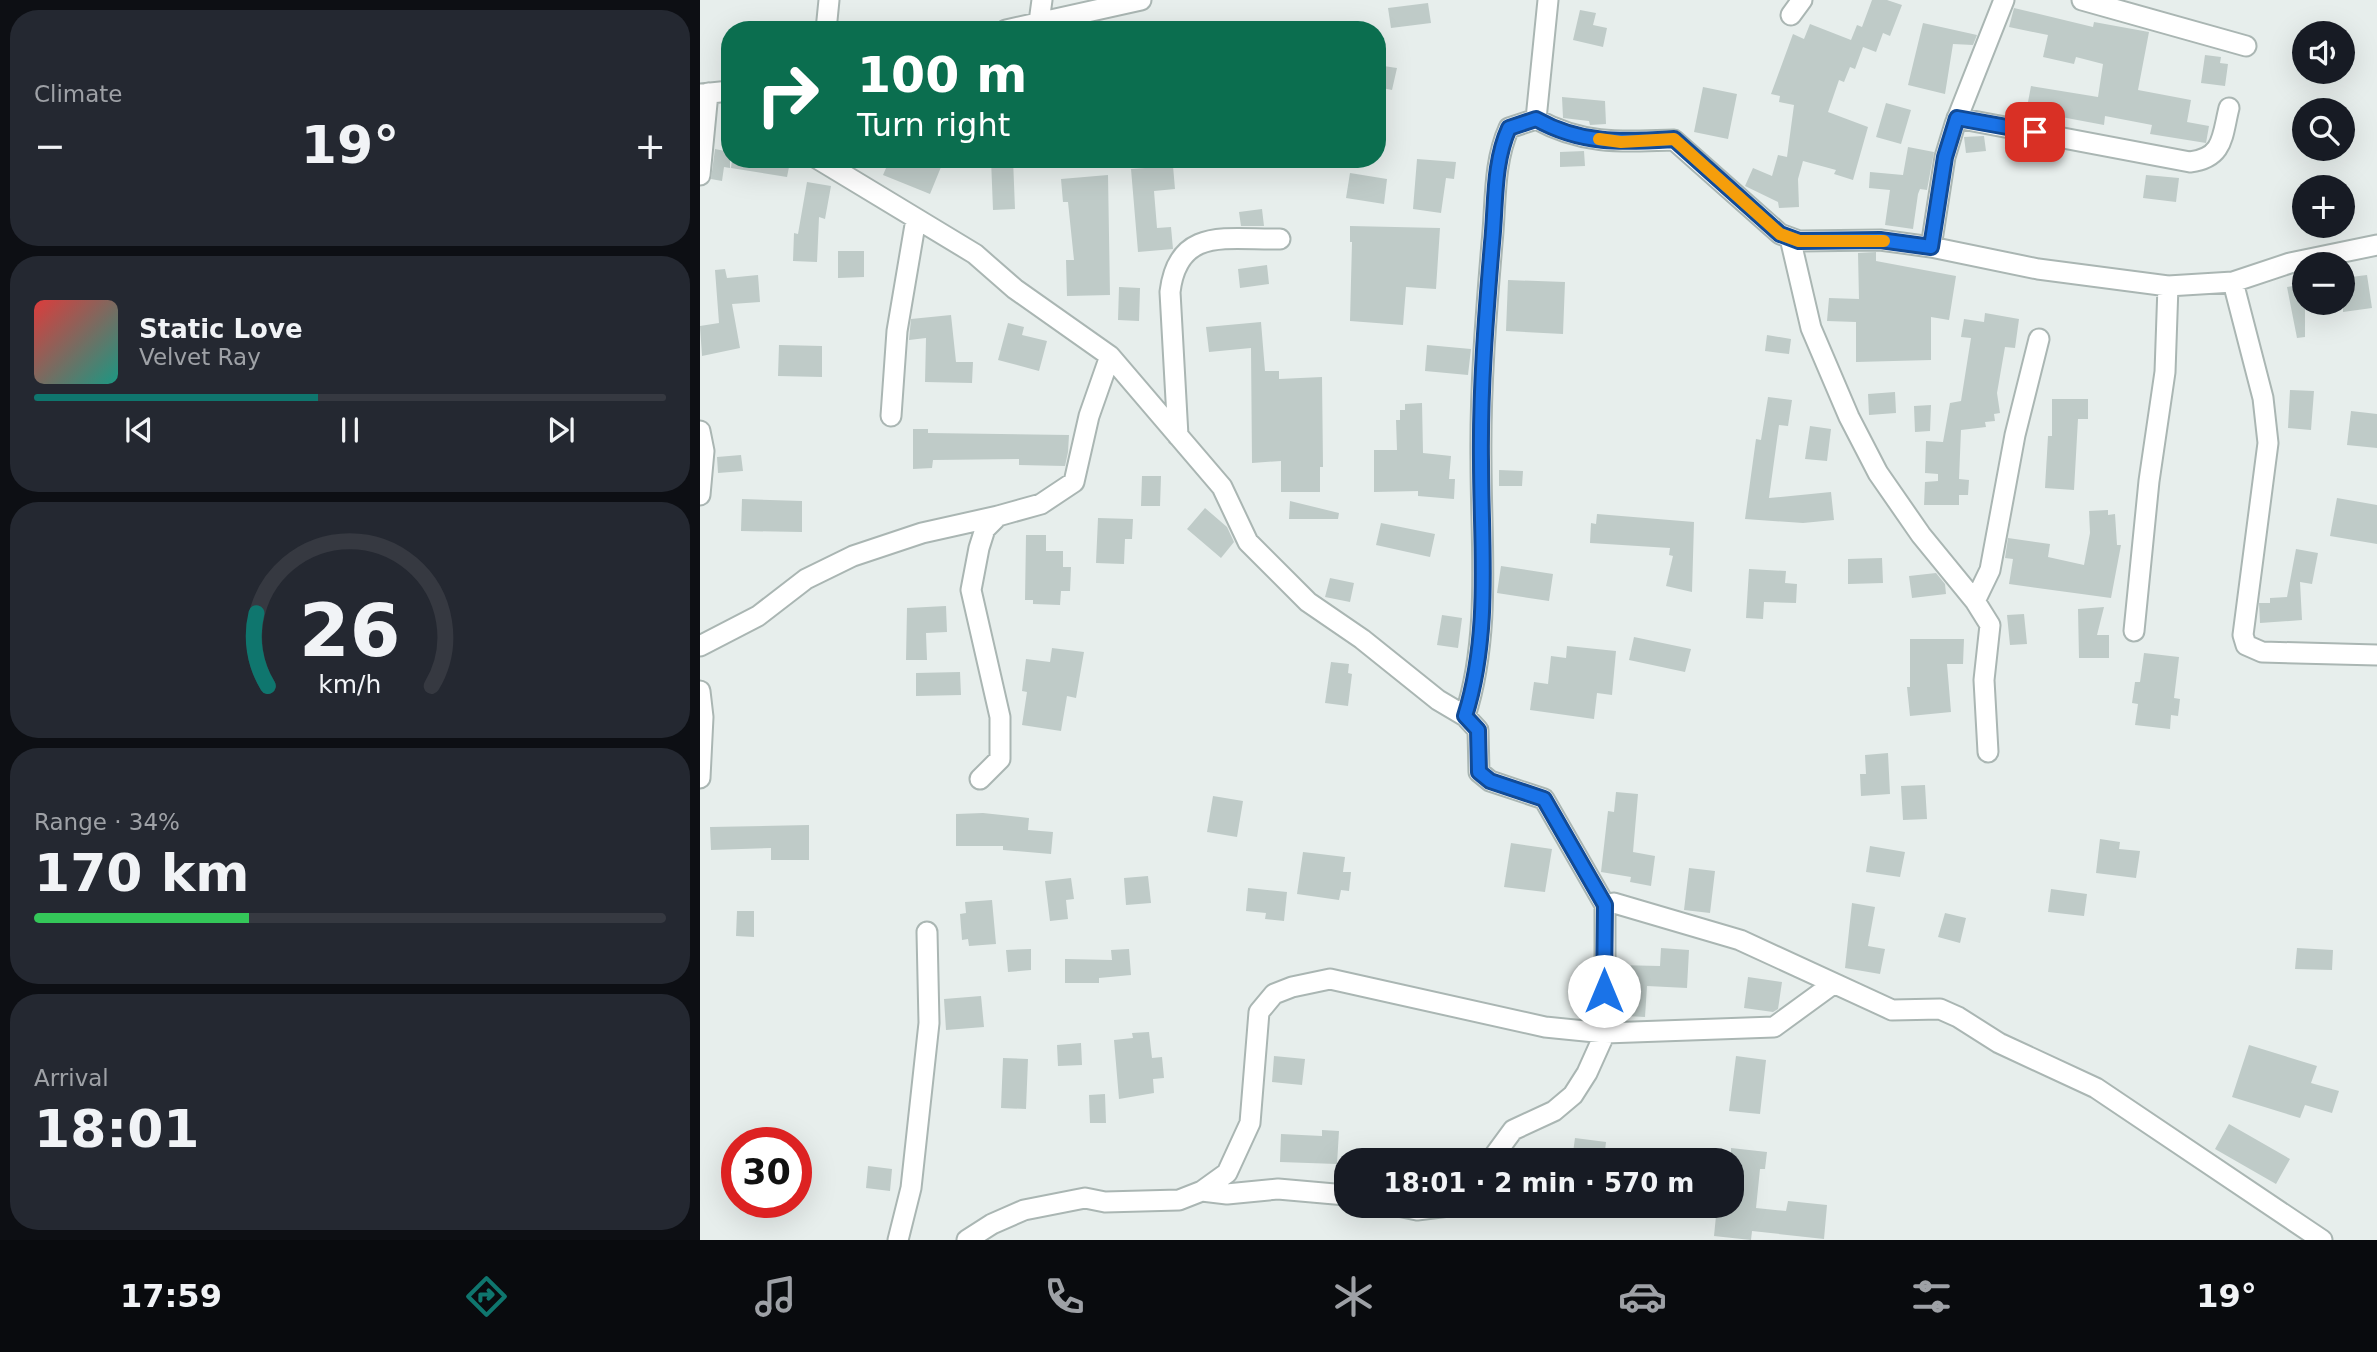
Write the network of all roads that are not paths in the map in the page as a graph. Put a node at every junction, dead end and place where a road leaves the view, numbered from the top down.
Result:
1 (829, 0) edge
2 (1042, 0) edge
3 (1141, 0) edge
4 (1548, 0) edge
5 (2004, 0) edge
6 (2082, 0) edge
7 (1105, 4) edge
8 (827, 21) edge
9 (1039, 21) edge
10 (1043, 21) edge
11 (2246, 46) dead end
12 (704, 93) edge
13 (721, 103) edge
14 (2229, 108) dead end
15 (1957, 118) junction
16 (1536, 119) junction
17 (833, 168) edge
18 (700, 175) edge
19 (916, 219) junction
20 (1790, 238) junction
21 (1280, 239) dead end
22 (2377, 245) edge
23 (1931, 247) junction
24 (2233, 282) junction
25 (2168, 286) junction
26 (2039, 339) dead end
27 (1110, 356) junction
28 (891, 416) dead end
29 (700, 431) edge
30 (1178, 436) junction
31 (700, 495) edge
32 (998, 516) junction
33 (1975, 601) junction
34 (2134, 631) dead end
35 (700, 646) edge
36 (2377, 655) edge
37 (700, 691) edge
38 (1465, 716) junction
39 (1988, 752) dead end
40 (700, 778) edge
41 (980, 779) dead end
42 (1605, 905) junction
43 (927, 932) dead end
44 (1833, 984) junction
45 (1605, 1032) junction
46 (1500, 1148) edge
47 (1202, 1191) junction
48 (1334, 1194) edge
49 (898, 1240) edge
50 (967, 1240) edge
51 (2322, 1240) edge

1 - 8 street
2 - 9 street
3 - 7 street
4 - 16 street
5 - 15 street
6 - 11 street
7 - 10 street
12 - 13 street
12 - 18 street
14 - 15 street
15 - 23 street
16 - 20 street
16 - 38 street
17 - 19 street
19 - 27 street
19 - 28 street
20 - 23 street
20 - 33 street
21 - 30 street
22 - 24 street
23 - 25 street
24 - 25 street
24 - 36 street
25 - 34 street
26 - 33 street
27 - 30 street
27 - 32 street
29 - 31 street
30 - 38 street
32 - 35 street
32 - 41 street
33 - 39 street
37 - 40 street
38 - 42 street
42 - 44 street
42 - 45 street
43 - 49 street
44 - 45 street
44 - 51 street
45 - 46 street
45 - 47 street
47 - 48 street
47 - 50 street

